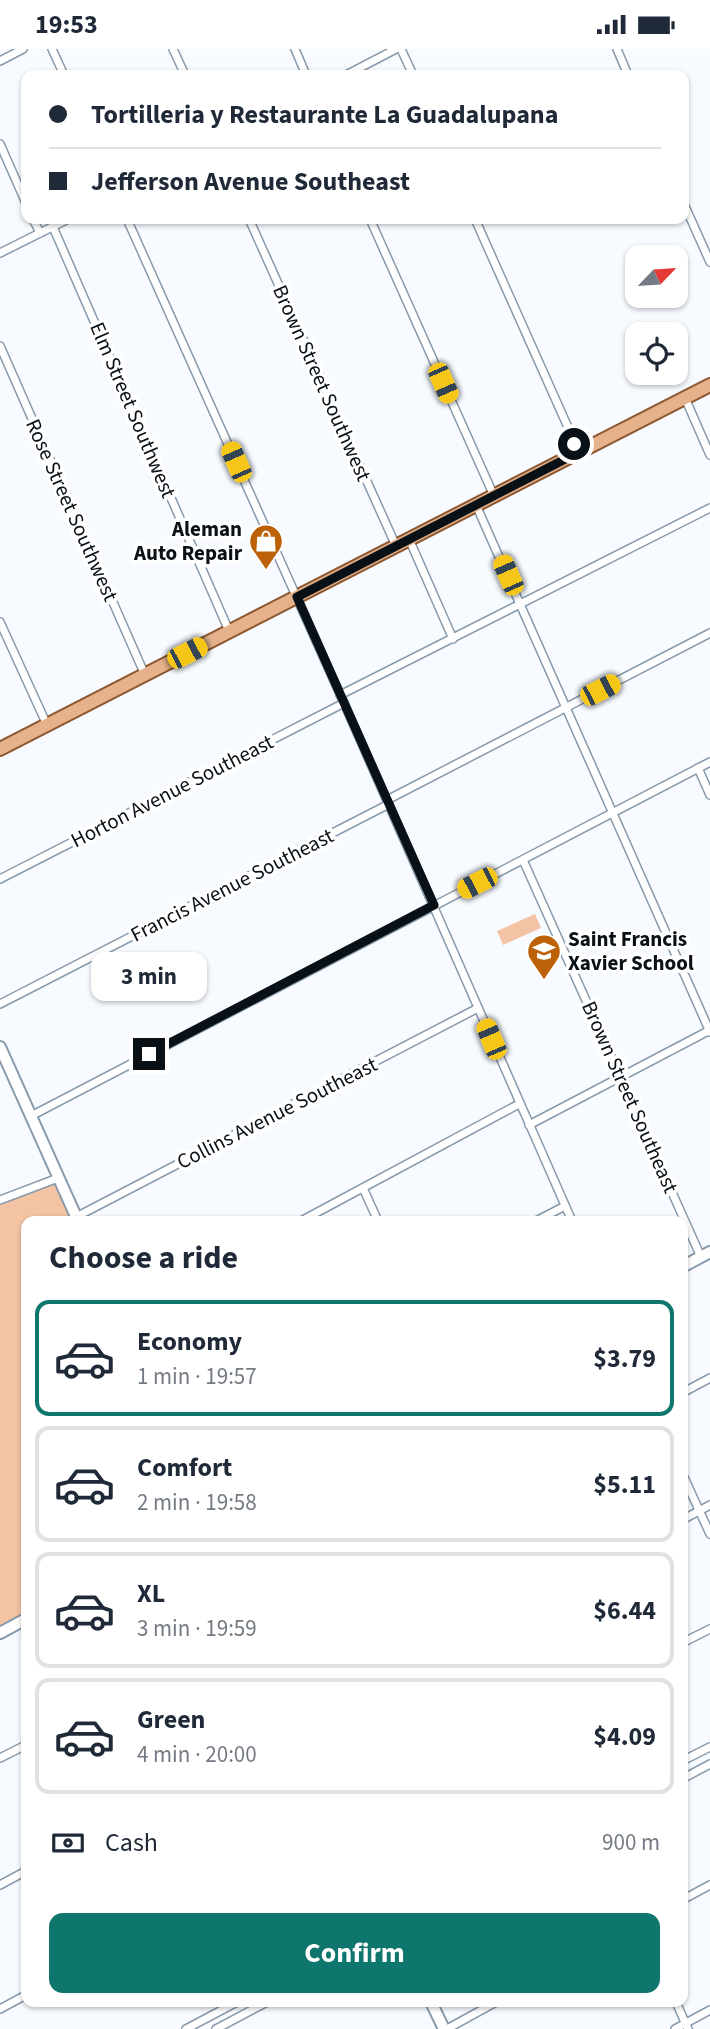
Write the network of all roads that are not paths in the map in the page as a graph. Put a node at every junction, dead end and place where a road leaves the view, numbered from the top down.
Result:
1 (23, 49) edge
2 (52, 49) edge
3 (173, 49) edge
4 (295, 49) edge
5 (399, 49) edge
6 (617, 49) edge
7 (0, 61) edge
8 (62, 70) edge
9 (183, 70) edge
10 (304, 70) edge
11 (356, 70) edge
12 (410, 70) edge
13 (626, 70) edge
14 (0, 144) edge
15 (21, 192) edge
16 (689, 215) edge
17 (36, 224) edge
18 (59, 224) edge
19 (129, 224) edge
20 (251, 224) edge
21 (372, 224) edge
22 (477, 224) edge
23 (53, 227) junction
24 (40, 233) junction
25 (0, 253) edge
26 (710, 262) edge
27 (0, 346) edge
28 (710, 385) edge
29 (685, 398) junction
30 (579, 452) junction
31 (710, 455) edge
32 (494, 496) junction
33 (476, 505) junction
34 (710, 508) edge
35 (410, 539) junction
36 (396, 546) junction
37 (297, 597) junction
38 (520, 604) junction
39 (0, 622) edge
40 (229, 631) junction
41 (710, 633) edge
42 (453, 639) junction
43 (145, 674) junction
44 (342, 699) junction
45 (567, 707) junction
46 (47, 725) junction
47 (0, 749) edge
48 (710, 762) edge
49 (698, 768) junction
50 (710, 795) edge
51 (388, 802) junction
52 (614, 812) junction
53 (523, 860) junction
54 (0, 879) edge
55 (434, 905) junction
56 (0, 1004) edge
57 (478, 1008) junction
58 (710, 1031) edge
59 (0, 1047) edge
60 (621, 1076) junction
61 (519, 1104) junction
62 (31, 1116) junction
63 (529, 1125) junction
64 (58, 1178) junction
65 (363, 1188) junction
66 (0, 1200) edge
67 (565, 1206) junction
68 (76, 1216) edge
69 (83, 1216) edge
70 (310, 1216) edge
71 (376, 1216) edge
72 (546, 1216) edge
73 (570, 1216) edge
74 (687, 1216) edge
75 (688, 1219) edge
76 (705, 1255) edge
77 (688, 1264) edge
78 (710, 1378) edge
79 (688, 1390) edge
80 (688, 1485) edge
81 (710, 1505) edge
82 (700, 1511) junction
83 (688, 1517) edge
84 (710, 1534) edge
85 (21, 1622) edge
86 (710, 1629) edge
87 (0, 1633) edge
88 (688, 1640) edge
89 (710, 1747) edge
90 (21, 1748) edge
91 (0, 1758) edge
92 (688, 1758) edge
93 (710, 1764) edge
94 (688, 1776) edge
95 (21, 1874) edge
96 (0, 1885) edge
97 (710, 1885) edge
98 (688, 1897) edge
99 (21, 1998) edge
100 (228, 2007) edge
101 (251, 2007) edge
102 (434, 2007) edge
103 (487, 2007) edge
104 (678, 2007) edge
105 (0, 2009) edge
106 (710, 2010) edge
107 (687, 2026) edge
108 (186, 2029) edge
109 (216, 2029) edge
110 (445, 2029) edge
111 (675, 2029) edge

1 - 7 street
2 - 8 street
3 - 9 street
4 - 10 street
5 - 11 street
5 - 12 street
6 - 13 street
14 - 15 street
16 - 26 street
17 - 24 street
18 - 23 street
19 - 37 street
20 - 36 street, Brown Street Southwest
21 - 32 street
22 - 30 street
23 - 24 street
23 - 40 street, Elm Street Southwest
24 - 25 street
27 - 43 street, Rose Street Southwest
28 - 29 main road
29 - 30 main road
29 - 31 street
30 - 32 main road
32 - 33 main road
33 - 35 main road
33 - 38 street
34 - 38 street, Horton Avenue Southeast
35 - 36 main road
35 - 42 street
36 - 37 main road
37 - 40 main road
37 - 44 street
38 - 42 street, Horton Avenue Southeast
38 - 45 street
39 - 46 street
40 - 43 main road
41 - 45 street, Francis Avenue Southeast
42 - 44 street, Horton Avenue Southeast
43 - 46 main road
44 - 51 street
44 - 54 street, Horton Avenue Southeast
45 - 51 street, Francis Avenue Southeast
45 - 52 street
46 - 47 main road
48 - 49 street
49 - 50 street
49 - 52 street
51 - 55 street
51 - 56 street, Francis Avenue Southeast
52 - 53 street
52 - 58 street
53 - 55 street
53 - 60 street, Brown Street Southeast
55 - 57 street
55 - 62 street
57 - 61 street
57 - 69 street, Collins Avenue Southeast
58 - 60 street
59 - 62 main road
60 - 63 street
60 - 74 street, Brown Street Southeast
61 - 63 street
61 - 65 street
62 - 64 main road
63 - 67 street
64 - 66 street
64 - 68 main road
65 - 70 street
65 - 71 street
67 - 72 street
67 - 73 street
75 - 76 street, Brown Street Southeast
76 - 77 main road
78 - 79 street
80 - 82 street
81 - 82 street
82 - 83 street
82 - 84 street
85 - 87 main road
86 - 88 street
89 - 92 street
90 - 91 street
93 - 94 street
95 - 96 street
97 - 98 street
99 - 105 street
100 - 108 street
101 - 109 street
102 - 110 main road
103 - 110 street
104 - 107 street
106 - 107 street
107 - 111 street

